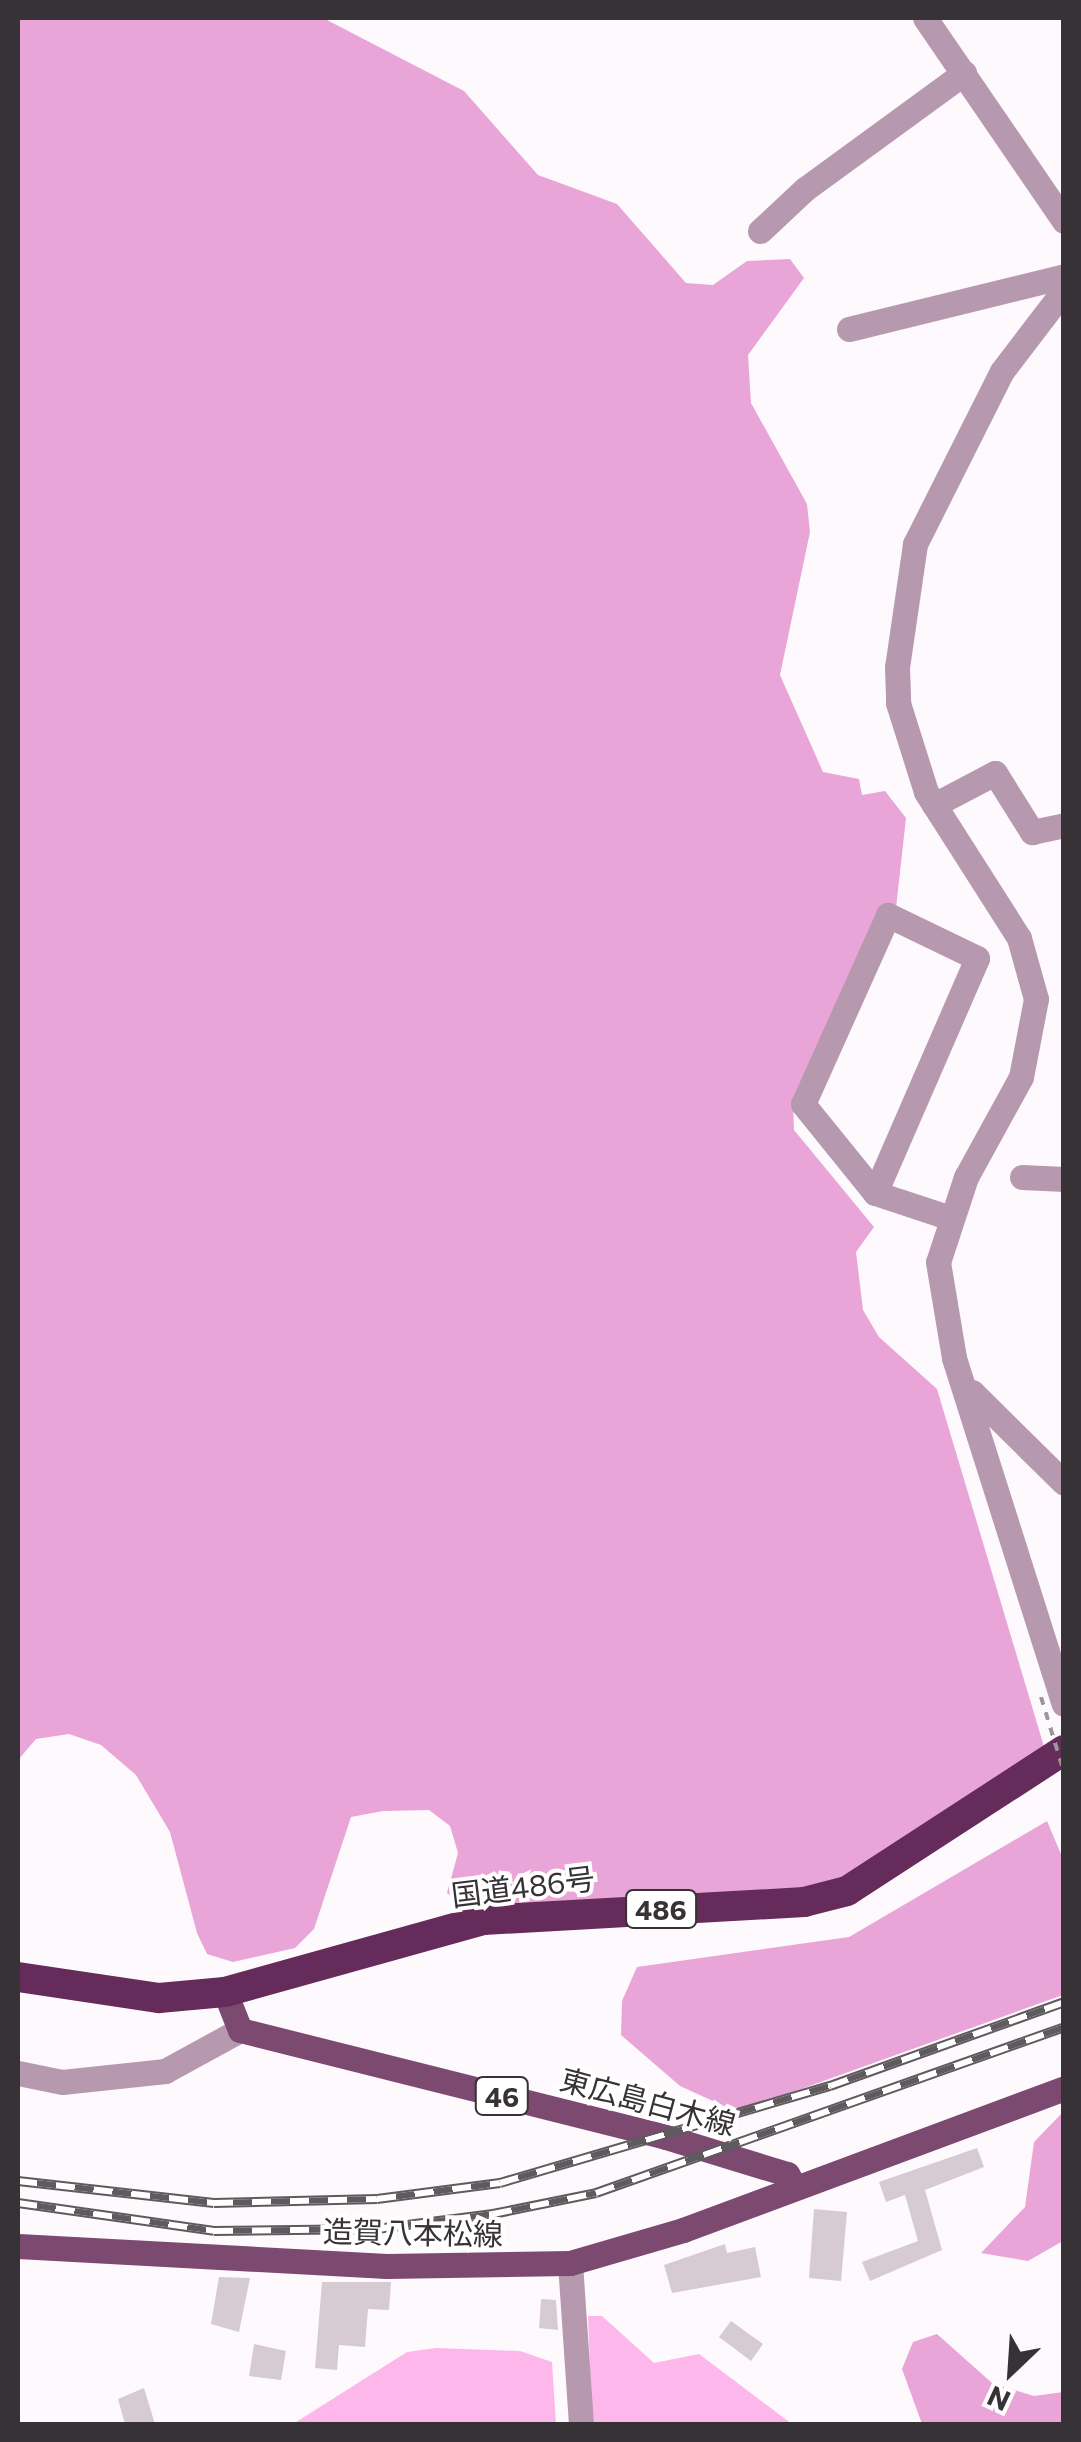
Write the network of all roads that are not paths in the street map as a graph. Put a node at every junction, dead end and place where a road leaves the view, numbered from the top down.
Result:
1 (924, 18) edge
2 (964, 73) junction
3 (1064, 220) edge
4 (760, 231) dead end
5 (1064, 276) edge
6 (1064, 290) edge
7 (849, 330) dead end
8 (934, 805) junction
9 (1064, 825) edge
10 (1022, 1177) dead end
11 (1064, 1179) edge
12 (875, 1193) junction
13 (948, 1217) junction
14 (963, 1382) junction
15 (1064, 1483) edge
16 (1055, 1697) edge
17 (1064, 1750) edge
18 (18, 1977) edge
19 (225, 1992) junction
20 (240, 2030) junction
21 (18, 2073) edge
22 (1064, 2088) edge
23 (796, 2187) junction
24 (20, 2249) edge
25 (570, 2262) junction
26 (582, 2424) edge

1 - 2 street
2 - 3 street
2 - 4 street
5 - 7 street
6 - 8 street
8 - 9 street
8 - 13 street
10 - 11 street
12 - 12 street
12 - 13 street
13 - 14 street
14 - 15 street
14 - 16 street
17 - 19 highway, 国道486号 / 486
18 - 19 highway, 国道486号 / 486
19 - 20 main road
20 - 21 street
20 - 23 main road, 東広島白木線 / 46
22 - 23 main road
23 - 25 main road, 造賀八本松線
24 - 25 main road, 造賀八本松線
25 - 26 street

